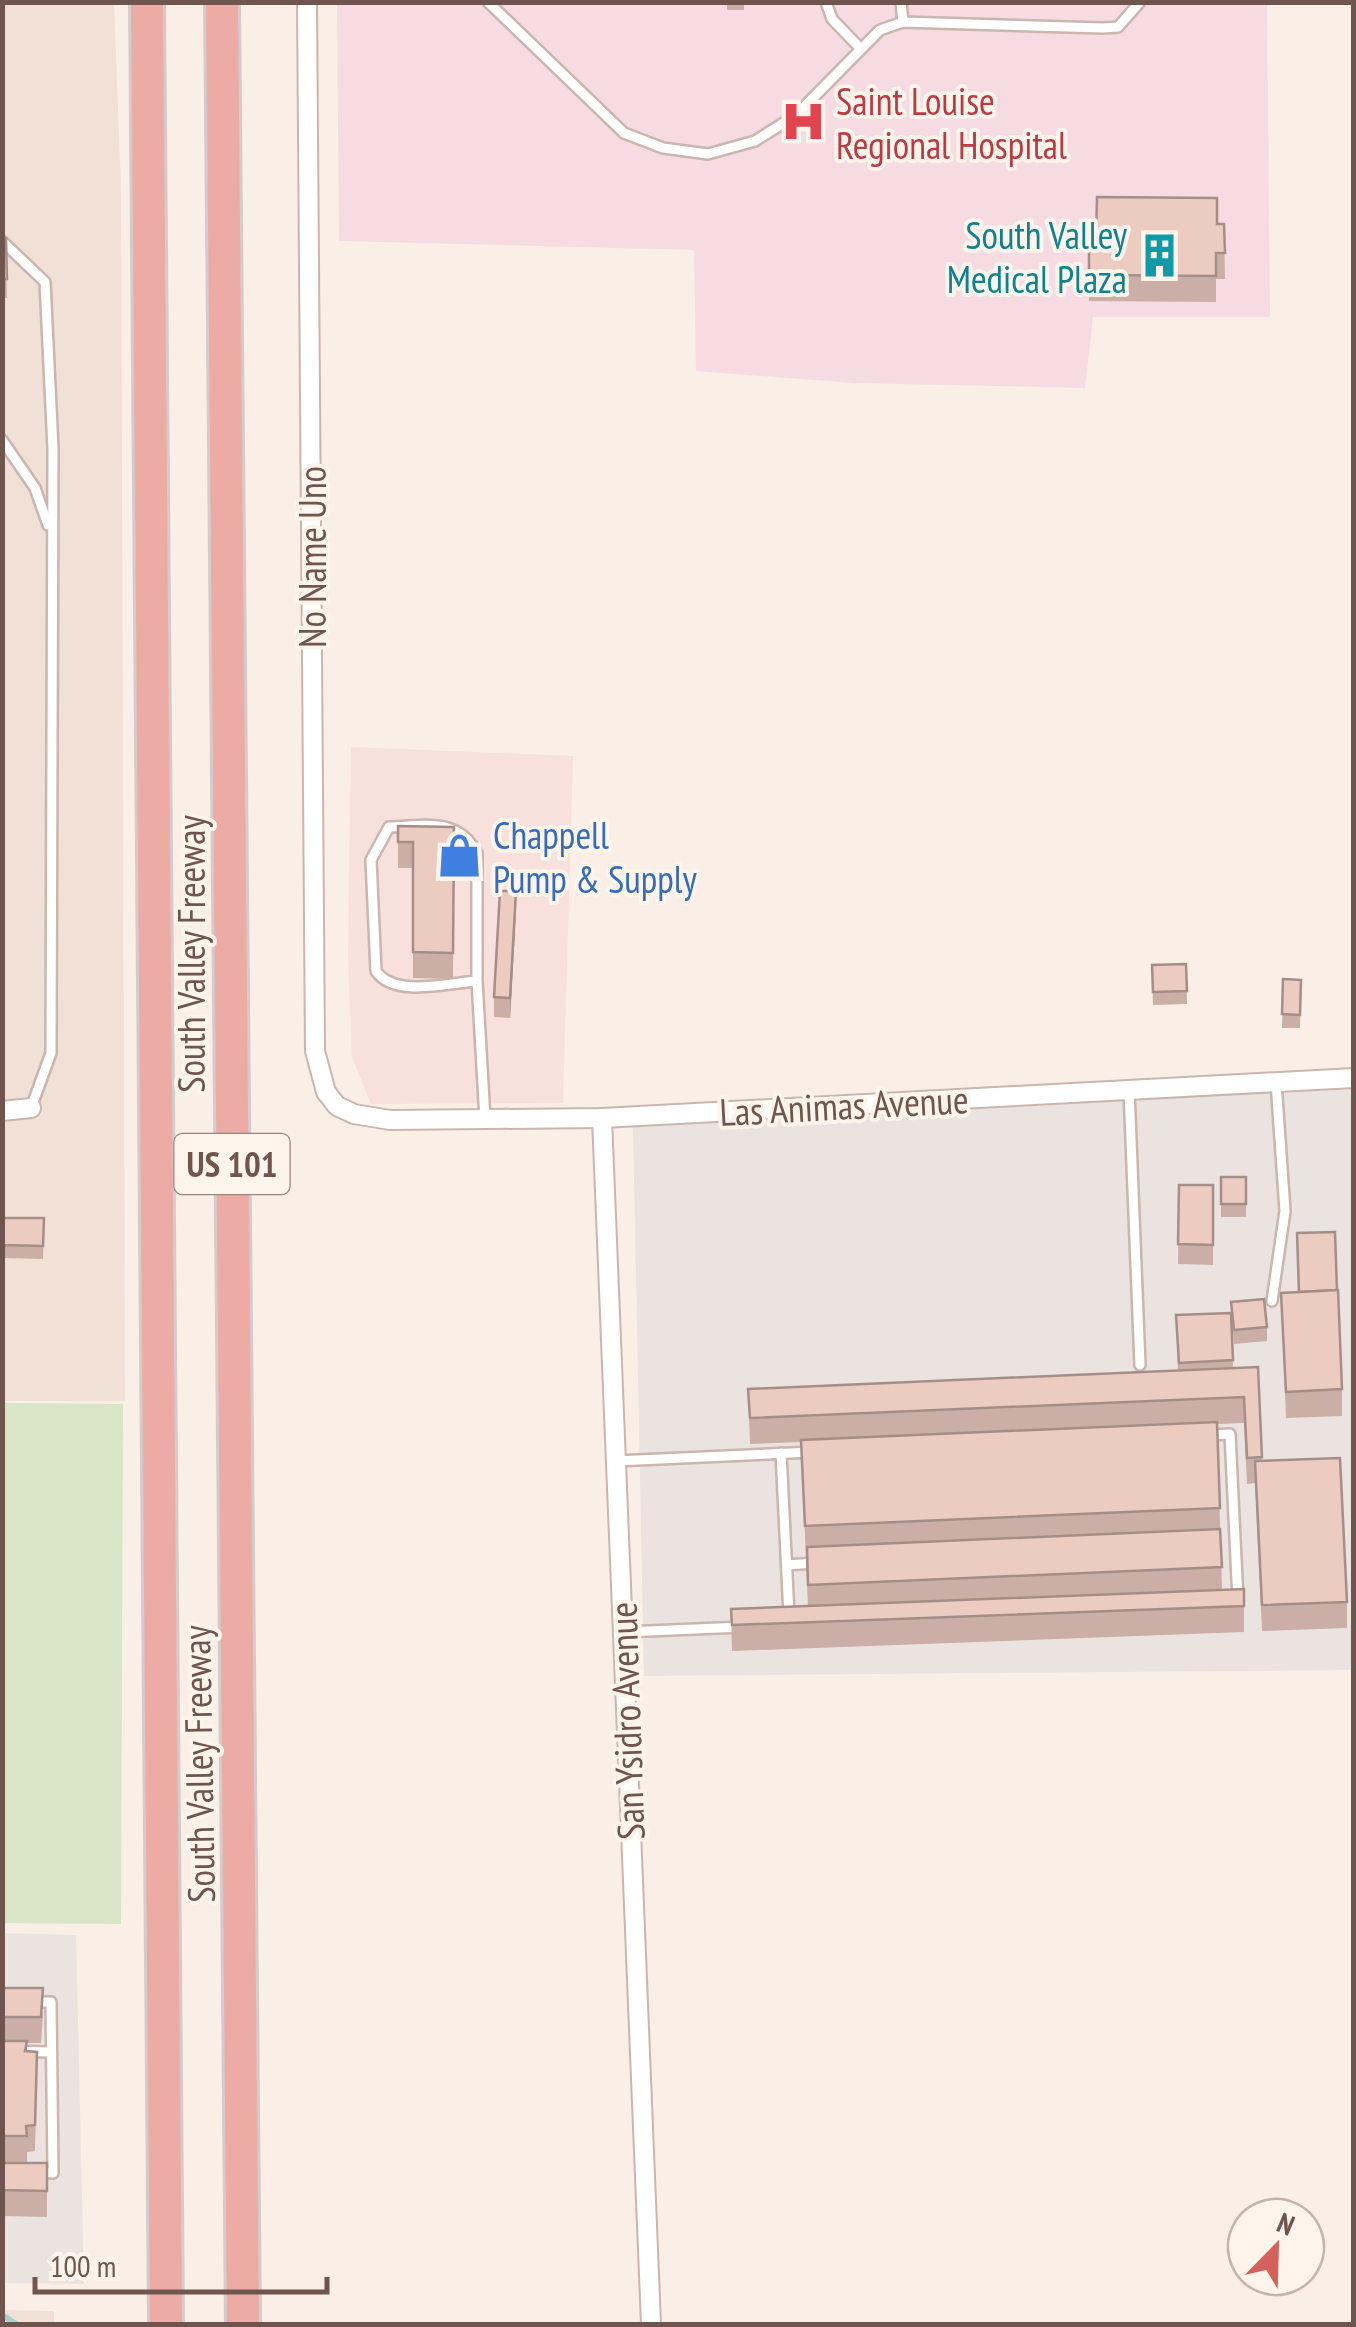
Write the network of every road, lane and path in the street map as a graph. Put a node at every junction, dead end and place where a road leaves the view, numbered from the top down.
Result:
1 (147, 2) edge
2 (222, 2) edge
3 (307, 2) edge
4 (488, 2) edge
5 (826, 2) edge
6 (901, 2) edge
7 (1140, 2) edge
8 (903, 22) junction
9 (860, 48) junction
10 (2, 240) edge
11 (2, 440) edge
12 (50, 532) junction
13 (477, 981) junction
14 (1354, 1078) edge
15 (1276, 1082) junction
16 (1129, 1090) junction
17 (337, 1106) joint
18 (32, 1108) joint
19 (2, 1111) edge
20 (602, 1118) junction
21 (485, 1119) junction
22 (1272, 1301) dead end
23 (1140, 1364) dead end
24 (1191, 1436) edge
25 (820, 1452) edge
26 (782, 1454) junction
27 (616, 1461) junction
28 (1236, 1544) junction
29 (1216, 1545) edge
30 (826, 1563) edge
31 (787, 1565) junction
32 (1219, 1606) edge
33 (790, 1625) edge
34 (750, 1627) edge
35 (623, 1632) junction
36 (18, 2002) edge
37 (2, 2051) edge
38 (51, 2052) junction
39 (19, 2172) edge
40 (166, 2324) edge
41 (243, 2324) edge
42 (651, 2324) edge

1 - 40 highway, South Valley Freeway / US 101
2 - 41 highway, South Valley Freeway / US 101
3 - 17 street, No Name Uno
4 - 9 lane
5 - 9 lane
6 - 8 lane
7 - 8 lane
8 - 9 lane
10 - 12 lane
11 - 12 lane
12 - 18 lane
13 - 13 lane
13 - 21 lane
14 - 15 street, Las Animas Avenue
15 - 16 street, Las Animas Avenue
15 - 22 lane
16 - 20 street, Las Animas Avenue
16 - 23 lane
17 - 21 street, Las Animas Avenue
18 - 19 street
20 - 21 street, Las Animas Avenue
20 - 27 street, San Ysidro Avenue
24 - 28 lane
25 - 26 lane
26 - 27 lane
26 - 31 lane
27 - 35 street, San Ysidro Avenue
28 - 29 lane
28 - 32 lane
30 - 31 lane
31 - 33 lane
34 - 35 lane
35 - 42 street, San Ysidro Avenue
36 - 38 lane
37 - 38 lane
38 - 39 lane

